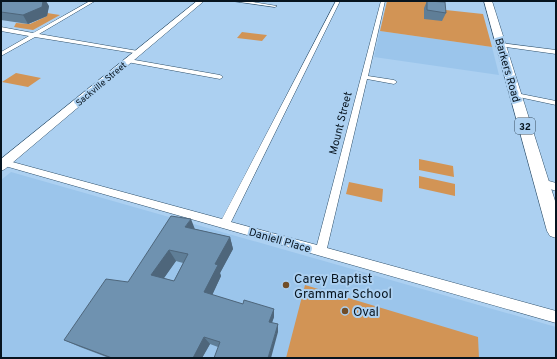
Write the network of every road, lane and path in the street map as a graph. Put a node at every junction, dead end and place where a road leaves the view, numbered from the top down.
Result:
1 (93, 1) edge
2 (201, 1) edge
3 (234, 1) edge
4 (338, 1) edge
5 (383, 1) edge
6 (488, 1) edge
7 (275, 6) dead end
8 (1, 29) edge
9 (35, 34) junction
10 (501, 45) junction
11 (556, 52) edge
12 (138, 53) junction
13 (1, 54) edge
14 (128, 61) junction
15 (220, 77) dead end
16 (364, 77) junction
17 (394, 82) dead end
18 (516, 97) junction
19 (556, 103) edge
20 (3, 164) edge
21 (549, 188) edge
22 (224, 225) junction
23 (556, 231) edge
24 (320, 252) junction
25 (556, 317) edge

1 - 9 street
2 - 12 street, Sackville Street
3 - 7 street
4 - 22 street
5 - 16 street, Mount Street
6 - 10 main road, Barkers Road / 32
8 - 9 street
9 - 12 street
9 - 13 street
10 - 11 street
10 - 18 main road, Barkers Road / 32
12 - 14 street, Sackville Street
14 - 15 street
14 - 20 street, Sackville Street
16 - 17 street
16 - 24 street, Mount Street
18 - 19 street
18 - 21 main road, Barkers Road / 32
20 - 22 street, Daniell Place
21 - 23 main road, Barkers Road / 32
22 - 24 street, Daniell Place
24 - 25 street, Daniell Place

